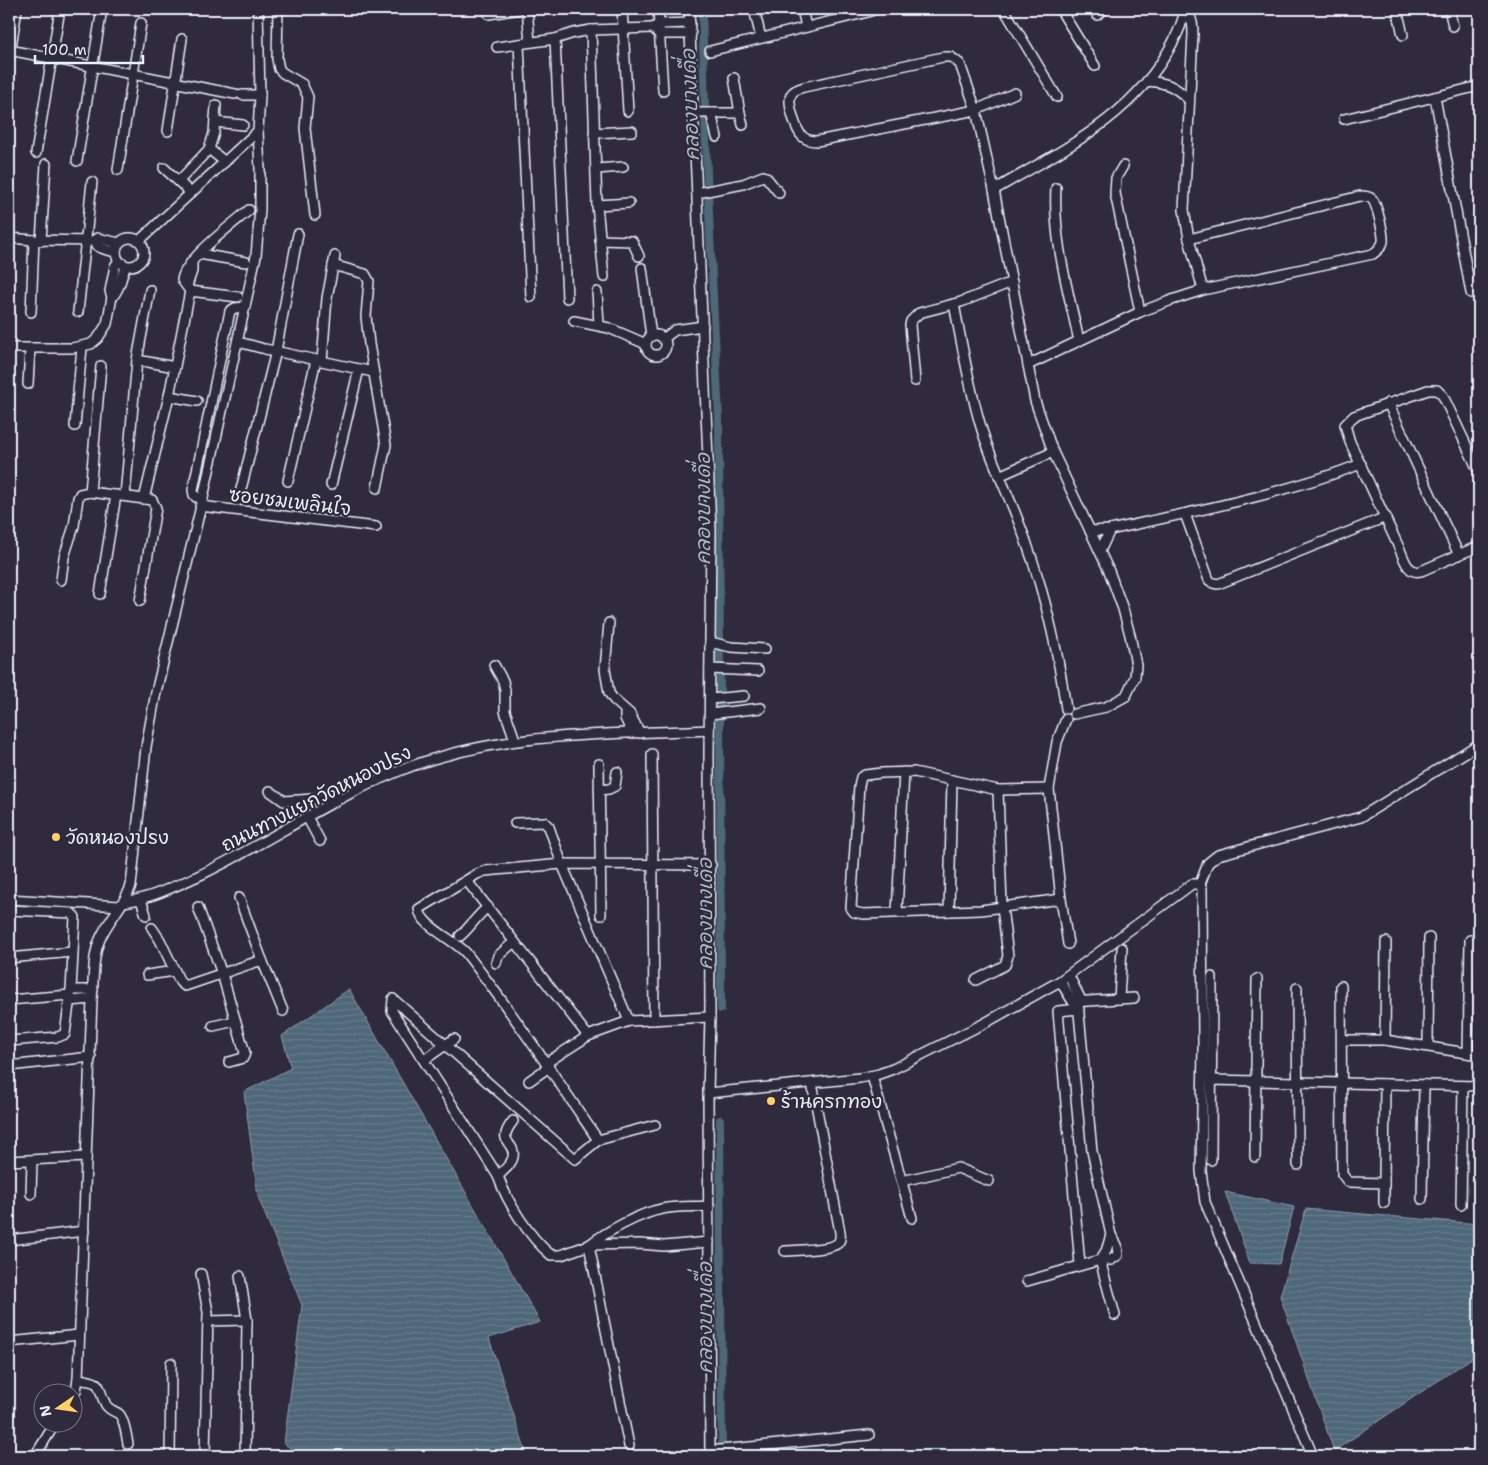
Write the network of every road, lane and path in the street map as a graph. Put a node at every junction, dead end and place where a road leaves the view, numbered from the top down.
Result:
1 (17, 9) edge
2 (60, 9) edge
3 (258, 9) edge
4 (278, 9) edge
5 (520, 9) edge
6 (527, 9) edge
7 (622, 9) edge
8 (658, 9) edge
9 (689, 9) edge
10 (754, 9) edge
11 (802, 9) edge
12 (876, 9) edge
13 (1004, 9) edge
14 (1060, 9) edge
15 (1185, 9) edge
16 (1397, 9) edge
17 (1449, 9) edge
18 (852, 12) edge
19 (489, 14) dead end
20 (101, 15) dead end
21 (142, 23) dead end
22 (690, 23) junction
23 (268, 24) junction
24 (1453, 26) dead end
25 (806, 27) junction
26 (624, 29) junction
27 (657, 29) junction
28 (591, 30) junction
29 (691, 34) junction
30 (1403, 36) dead end
31 (761, 38) junction
32 (182, 39) dead end
33 (554, 39) junction
34 (530, 42) junction
35 (520, 44) junction
36 (498, 47) dead end
37 (710, 51) dead end
38 (9, 53) edge
39 (51, 58) junction
40 (94, 66) junction
41 (1094, 66) dead end
42 (134, 75) junction
43 (734, 78) dead end
44 (1147, 81) junction
45 (175, 83) junction
46 (1479, 86) edge
47 (663, 91) dead end
48 (1015, 93) dead end
49 (260, 95) junction
50 (1057, 97) dead end
51 (1435, 97) junction
52 (1189, 100) junction
53 (216, 105) dead end
54 (976, 110) junction
55 (628, 111) dead end
56 (702, 113) junction
57 (740, 113) junction
58 (1344, 119) dead end
59 (216, 122) junction
60 (243, 125) dead end
61 (743, 125) dead end
62 (168, 131) dead end
63 (258, 131) junction
64 (632, 131) dead end
65 (594, 133) junction
66 (717, 137) dead end
67 (209, 148) junction
68 (36, 153) dead end
69 (77, 161) dead end
70 (225, 162) junction
71 (46, 164) dead end
72 (1123, 166) dead end
73 (624, 167) dead end
74 (164, 168) dead end
75 (596, 169) junction
76 (118, 170) dead end
77 (179, 181) junction
78 (92, 182) dead end
79 (1056, 188) dead end
80 (994, 190) junction
81 (704, 191) junction
82 (191, 193) junction
83 (779, 193) dead end
84 (629, 203) dead end
85 (597, 205) junction
86 (249, 210) dead end
87 (315, 215) dead end
88 (298, 234) dead end
89 (9, 238) edge
90 (1189, 239) junction
91 (600, 240) junction
92 (37, 241) junction
93 (90, 241) junction
94 (139, 241) junction
95 (199, 254) junction
96 (120, 255) junction
97 (639, 256) dead end
98 (246, 262) dead end
99 (642, 268) dead end
100 (604, 277) dead end
101 (1012, 282) junction
102 (189, 288) junction
103 (150, 290) dead end
104 (1203, 290) junction
105 (597, 292) dead end
106 (1472, 293) dead end
107 (238, 297) dead end
108 (531, 297) dead end
109 (567, 298) dead end
110 (954, 304) junction
111 (246, 307) junction
112 (31, 312) dead end
113 (78, 312) dead end
114 (1140, 312) junction
115 (574, 321) dead end
116 (599, 324) junction
117 (703, 326) junction
118 (663, 339) junction
119 (649, 340) junction
120 (1079, 341) junction
121 (253, 346) junction
122 (82, 347) junction
123 (9, 348) edge
124 (30, 348) junction
125 (276, 351) junction
126 (137, 360) junction
127 (319, 360) junction
128 (1028, 365) junction
129 (101, 366) dead end
130 (175, 368) junction
131 (360, 369) junction
132 (373, 372) junction
133 (915, 381) dead end
134 (28, 384) dead end
135 (169, 396) junction
136 (204, 402) junction
137 (1388, 403) junction
138 (223, 406) junction
139 (75, 426) dead end
140 (1053, 452) junction
141 (1361, 464) junction
142 (1479, 472) edge
143 (999, 476) junction
144 (288, 481) dead end
145 (332, 485) dead end
146 (377, 488) dead end
147 (90, 492) junction
148 (121, 495) junction
149 (144, 498) junction
150 (201, 502) junction
151 (238, 502) dead end
152 (1185, 514) junction
153 (1386, 517) junction
154 (376, 527) dead end
155 (1110, 530) junction
156 (1090, 531) junction
157 (1479, 546) edge
158 (1100, 552) junction
159 (1459, 555) junction
160 (61, 580) dead end
161 (100, 594) dead end
162 (140, 601) dead end
163 (609, 623) dead end
164 (716, 643) junction
165 (765, 649) dead end
166 (494, 665) dead end
167 (716, 669) junction
168 (758, 671) dead end
169 (744, 696) dead end
170 (715, 699) junction
171 (760, 708) dead end
172 (716, 713) junction
173 (1068, 714) junction
174 (709, 730) junction
175 (636, 733) junction
176 (515, 740) junction
177 (1479, 744) edge
178 (652, 754) dead end
179 (598, 764) dead end
180 (617, 772) dead end
181 (904, 772) junction
182 (952, 780) junction
183 (1049, 789) junction
184 (599, 790) junction
185 (998, 790) junction
186 (270, 791) dead end
187 (345, 797) junction
188 (308, 820) junction
189 (515, 823) dead end
190 (320, 842) dead end
191 (562, 864) junction
192 (600, 864) junction
193 (652, 865) junction
194 (711, 866) junction
195 (467, 880) junction
196 (1200, 884) junction
197 (239, 898) dead end
198 (9, 899) edge
199 (1061, 899) junction
200 (122, 904) junction
201 (198, 907) dead end
202 (488, 907) junction
203 (1002, 907) junction
204 (9, 910) edge
205 (949, 911) junction
206 (897, 912) junction
207 (601, 915) dead end
208 (152, 928) dead end
209 (460, 936) dead end
210 (1429, 938) dead end
211 (1470, 940) dead end
212 (514, 942) junction
213 (1386, 942) dead end
214 (1068, 944) dead end
215 (1122, 948) dead end
216 (72, 952) junction
217 (9, 958) edge
218 (262, 960) junction
219 (496, 963) dead end
220 (175, 971) junction
221 (222, 974) junction
222 (147, 975) dead end
223 (1069, 976) junction
224 (1212, 977) dead end
225 (1257, 979) dead end
226 (976, 980) dead end
227 (1060, 981) junction
228 (1341, 986) dead end
229 (1298, 988) dead end
230 (93, 990) junction
231 (70, 996) junction
232 (1134, 998) dead end
233 (92, 999) junction
234 (1119, 999) junction
235 (9, 1000) edge
236 (1078, 1006) junction
237 (283, 1012) dead end
238 (710, 1017) junction
239 (654, 1020) junction
240 (235, 1021) junction
241 (629, 1021) junction
242 (213, 1026) dead end
243 (588, 1036) junction
244 (454, 1039) dead end
245 (1342, 1040) junction
246 (1385, 1040) junction
247 (9, 1041) edge
248 (446, 1045) junction
249 (1428, 1046) junction
250 (1468, 1053) junction
251 (1479, 1055) edge
252 (91, 1057) junction
253 (424, 1060) junction
254 (230, 1062) dead end
255 (547, 1065) junction
256 (9, 1066) edge
257 (872, 1076) junction
258 (529, 1080) dead end
259 (1211, 1080) junction
260 (1255, 1081) junction
261 (1298, 1082) junction
262 (812, 1083) junction
263 (1342, 1083) junction
264 (1385, 1084) junction
265 (1424, 1085) junction
266 (1463, 1086) junction
267 (1479, 1086) edge
268 (708, 1093) junction
269 (513, 1121) dead end
270 (655, 1125) dead end
271 (598, 1140) junction
272 (86, 1157) junction
273 (1255, 1157) dead end
274 (32, 1160) junction
275 (1211, 1160) dead end
276 (9, 1161) edge
277 (1298, 1165) dead end
278 (498, 1176) junction
279 (902, 1181) junction
280 (989, 1181) dead end
281 (1384, 1183) junction
282 (31, 1194) dead end
283 (1422, 1199) dead end
284 (1384, 1203) dead end
285 (1461, 1205) dead end
286 (709, 1206) junction
287 (912, 1218) dead end
288 (84, 1231) junction
289 (9, 1240) edge
290 (709, 1242) junction
291 (589, 1246) junction
292 (785, 1250) dead end
293 (1100, 1260) junction
294 (1080, 1266) junction
295 (201, 1274) dead end
296 (240, 1276) dead end
297 (1027, 1281) dead end
298 (1115, 1315) dead end
299 (247, 1320) junction
300 (208, 1321) junction
301 (79, 1335) junction
302 (9, 1342) edge
303 (171, 1363) dead end
304 (78, 1379) junction
305 (78, 1382) edge
306 (50, 1432) edge
307 (869, 1436) dead end
308 (128, 1444) dead end
309 (629, 1446) dead end
310 (713, 1452) edge
311 (35, 1456) edge
312 (170, 1456) edge
313 (205, 1456) edge
314 (245, 1456) edge
315 (1312, 1456) edge

1 - 38 street
2 - 39 street
3 - 23 street
4 - 23 street
5 - 19 street
6 - 34 street
7 - 26 street
8 - 27 street
9 - 22 street
10 - 31 street
11 - 25 street
12 - 18 street
13 - 50 street
14 - 41 street
15 - 44 street
15 - 52 street
16 - 30 street
17 - 24 street
18 - 25 street
20 - 40 street
21 - 42 street
22 - 27 street
22 - 29 street
23 - 49 street
23 - 87 street
25 - 31 street
26 - 27 street
26 - 28 street
26 - 55 street
27 - 29 street
27 - 47 street
28 - 33 street
28 - 65 street
29 - 56 street
31 - 37 street
32 - 45 street
33 - 34 street
33 - 109 street
34 - 35 street
35 - 36 street
35 - 108 street
38 - 39 street
39 - 40 street
39 - 68 street
40 - 42 street
40 - 69 street
42 - 45 street
42 - 76 street
43 - 57 street
44 - 52 street
44 - 80 street
45 - 49 street
45 - 62 street
46 - 51 street
48 - 54 street
49 - 63 street
51 - 58 street
51 - 106 street
52 - 90 street
53 - 59 street
54 - 54 street
54 - 80 street
56 - 57 street
56 - 66 street
56 - 81 street
57 - 61 street
59 - 60 street
59 - 67 street
63 - 70 street
63 - 111 street
64 - 65 street
65 - 75 street
67 - 70 street
67 - 77 street
70 - 82 street
71 - 92 street
72 - 114 street
73 - 75 street
74 - 77 street
75 - 85 street
77 - 82 street
78 - 93 street
79 - 120 street
80 - 101 street
81 - 83 street
81 - 117 street
82 - 94 street
84 - 85 street
85 - 91 street
86 - 95 street
88 - 125 street
89 - 92 street
90 - 104 street
90 - 104 street
91 - 97 street
91 - 100 street
92 - 93 street
92 - 112 street
93 - 96 street
93 - 113 street
94 - 96 street
94 - 96 street
95 - 98 street
95 - 102 street
96 - 122 street
99 - 119 street
101 - 110 street
101 - 128 street
102 - 107 street
102 - 130 street
103 - 126 street
104 - 114 street
105 - 116 street
110 - 133 street
110 - 143 street
111 - 121 street
111 - 136 street
114 - 120 street
115 - 116 street
116 - 119 street
117 - 118 street
117 - 164 street
118 - 119 street
118 - 119 street
120 - 128 street
121 - 125 street
121 - 138 street
122 - 124 street
122 - 139 street
123 - 124 street
124 - 134 street
125 - 127 street
125 - 151 street
126 - 130 street
126 - 148 street
127 - 131 street
127 - 132 street
127 - 144 street
128 - 140 street
129 - 147 street
130 - 135 street
131 - 132 street
131 - 145 street
132 - 146 street
135 - 136 street
135 - 149 street
136 - 138 street
136 - 150 street
137 - 141 street
137 - 142 street
137 - 159 street
138 - 150 street
140 - 143 street
140 - 156 street
141 - 152 street
141 - 153 street
143 - 173 street
147 - 148 street
147 - 160 street
148 - 149 street
148 - 161 street
149 - 162 street
150 - 154 street, ซอยชมเพลินใจ
150 - 200 street
152 - 153 street
152 - 155 street
153 - 159 street
155 - 156 street
155 - 158 street
156 - 158 street
157 - 159 street
158 - 173 street
163 - 175 street
164 - 165 street
164 - 167 street
166 - 176 street
167 - 168 street
167 - 170 street
169 - 170 street
170 - 172 street
171 - 172 street
172 - 174 street
173 - 183 street
174 - 175 street, ถนนทางแยกวัดหนองปรง
174 - 194 street
175 - 176 street, ถนนทางแยกวัดหนองปรง
176 - 187 street, ถนนทางแยกวัดหนองปรง
177 - 196 street
178 - 193 street
179 - 184 street
180 - 184 street
181 - 182 street
181 - 206 street
181 - 206 street
182 - 185 street
182 - 205 street
183 - 185 street
183 - 199 street
184 - 192 street
185 - 203 street
186 - 187 street
187 - 188 street, ถนนทางแยกวัดหนองปรง
188 - 190 street
188 - 200 street, ถนนทางแยกวัดหนองปรง
189 - 191 street
191 - 192 street
191 - 195 street
191 - 241 street
192 - 193 street
192 - 207 street
193 - 194 street
193 - 239 street
194 - 238 street
195 - 202 street
195 - 255 street
196 - 223 street
196 - 315 street
197 - 218 street
198 - 200 street, ถนนทางแยกวัดหนองปรง
199 - 203 street
199 - 214 street
200 - 230 street
201 - 221 street
202 - 209 street
202 - 212 street
203 - 205 street
203 - 226 street
204 - 216 street
205 - 206 street
208 - 220 street
210 - 249 street
211 - 250 street
212 - 219 street
212 - 243 street
213 - 246 street
215 - 234 street
216 - 217 street
216 - 231 street
218 - 221 street
218 - 237 street
220 - 221 street
220 - 222 street
221 - 240 street
223 - 227 street
223 - 236 street
224 - 259 street
225 - 260 street
227 - 236 street
227 - 257 street
228 - 245 street
229 - 261 street
230 - 231 street
230 - 233 street
231 - 233 street
231 - 235 street
231 - 247 street
232 - 234 street
233 - 252 street
234 - 236 street
236 - 293 street
236 - 294 street
238 - 239 street
238 - 268 street
239 - 241 street
240 - 242 street
240 - 254 street
241 - 243 street
243 - 255 street
244 - 248 street
245 - 246 street
245 - 263 street
246 - 249 street
248 - 253 street
248 - 253 street
248 - 271 street
249 - 250 street
250 - 251 street
252 - 256 street
252 - 272 street
253 - 278 street
255 - 258 street
255 - 271 street
257 - 262 street
257 - 279 street
259 - 260 street
259 - 275 street
260 - 261 street
260 - 273 street
261 - 263 street
261 - 277 street
262 - 268 street
262 - 292 street
263 - 264 street
263 - 281 street
264 - 265 street
264 - 281 street
265 - 266 street
265 - 283 street
266 - 267 street
266 - 285 street
268 - 286 street
269 - 278 street
270 - 271 street
272 - 274 street
272 - 288 street
274 - 276 street
274 - 282 street
278 - 291 street
279 - 280 street
279 - 287 street
281 - 284 street
286 - 290 street
286 - 291 street
288 - 289 street
288 - 301 street
290 - 291 street
290 - 310 street
291 - 309 street
293 - 294 street
293 - 298 street
294 - 297 street
295 - 300 street
296 - 299 street
299 - 300 street
299 - 314 street
300 - 313 street
301 - 302 street
301 - 304 street
303 - 312 street
304 - 305 street
304 - 308 street
306 - 311 street
307 - 310 street

